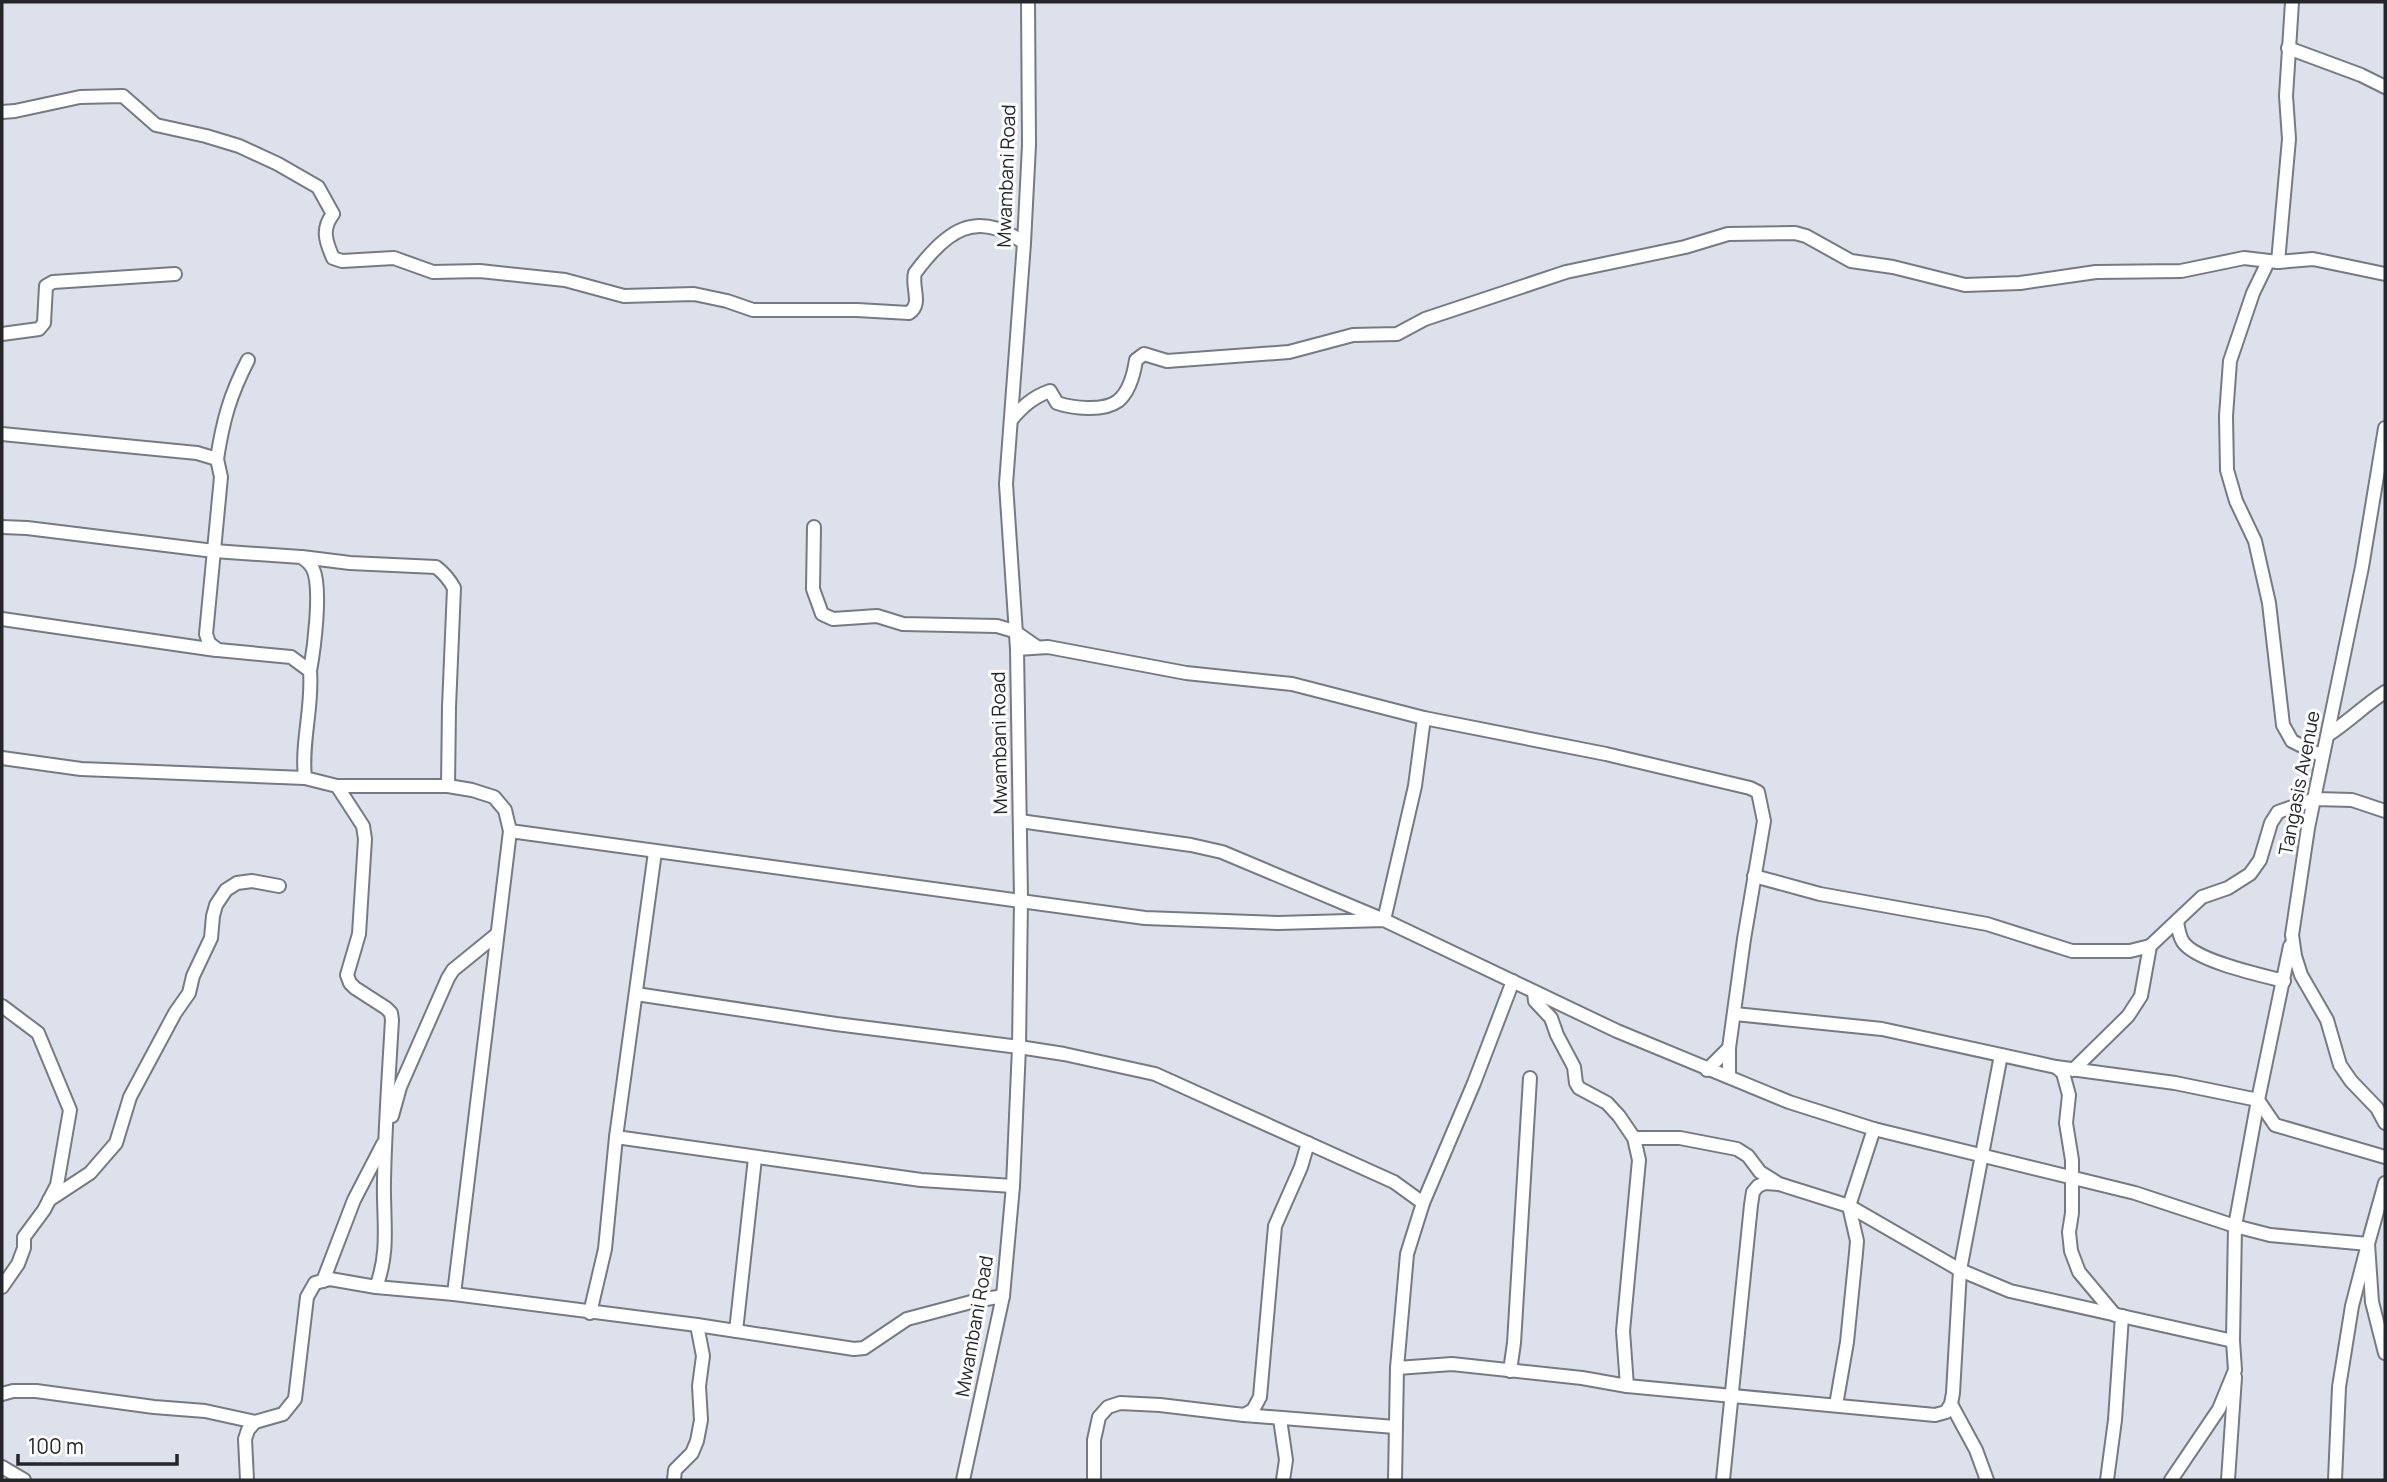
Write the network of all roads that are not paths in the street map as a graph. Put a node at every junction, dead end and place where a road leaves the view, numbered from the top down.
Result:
1 (1028, 2) edge
2 (2292, 2) edge
3 (2288, 48) junction
4 (2385, 87) edge
5 (2, 112) edge
6 (1024, 243) junction
7 (2273, 262) junction
8 (174, 274) dead end
9 (2385, 274) edge
10 (2, 334) edge
11 (248, 360) dead end
12 (1011, 420) junction
13 (2385, 428) edge
14 (2, 433) edge
15 (217, 459) junction
16 (2, 527) edge
17 (814, 527) dead end
18 (214, 551) junction
19 (301, 556) junction
20 (2, 619) edge
21 (1014, 632) junction
22 (1037, 647) junction
23 (1017, 649) junction
24 (218, 650) junction
25 (310, 671) junction
26 (2385, 684) edge
27 (2385, 692) edge
28 (2371, 701) junction
29 (1424, 718) junction
30 (2328, 736) junction
31 (2322, 756) junction
32 (2, 758) edge
33 (305, 778) junction
34 (337, 786) junction
35 (448, 786) junction
36 (2315, 799) junction
37 (2385, 811) edge
38 (1020, 821) junction
39 (510, 831) junction
40 (655, 852) junction
41 (1754, 876) junction
42 (279, 886) dead end
43 (1021, 899) junction
44 (1384, 920) junction
45 (2176, 921) junction
46 (496, 935) junction
47 (2292, 935) junction
48 (2150, 946) junction
49 (1513, 981) junction
50 (2284, 981) junction
51 (1534, 992) junction
52 (636, 994) junction
53 (2, 1006) edge
54 (1735, 1014) junction
55 (1019, 1047) junction
56 (1729, 1048) junction
57 (2001, 1055) junction
58 (2056, 1067) junction
59 (1707, 1070) junction
60 (2073, 1070) junction
61 (1729, 1077) junction
62 (1530, 1078) dead end
63 (2258, 1100) junction
64 (2385, 1123) edge
65 (2275, 1125) junction
66 (1874, 1129) junction
67 (2252, 1135) junction
68 (616, 1137) junction
69 (1634, 1138) junction
70 (386, 1140) junction
71 (1308, 1143) junction
72 (1980, 1155) junction
73 (2385, 1157) edge
74 (755, 1158) junction
75 (2071, 1178) junction
76 (2385, 1183) edge
77 (1779, 1184) junction
78 (1013, 1186) junction
79 (49, 1200) junction
80 (1423, 1203) junction
81 (1849, 1206) junction
82 (2235, 1226) junction
83 (2368, 1244) junction
84 (1960, 1270) junction
85 (323, 1281) junction
86 (2, 1287) edge
87 (376, 1287) junction
88 (454, 1294) junction
89 (1003, 1296) junction
90 (590, 1313) junction
91 (2119, 1316) junction
92 (697, 1325) junction
93 (736, 1331) junction
94 (2233, 1340) junction
95 (2385, 1353) edge
96 (1397, 1367) junction
97 (2235, 1370) junction
98 (1510, 1371) junction
99 (1627, 1386) junction
100 (2, 1394) edge
101 (1732, 1396) junction
102 (1951, 1404) junction
103 (1836, 1405) junction
104 (1244, 1415) junction
105 (1280, 1419) junction
106 (255, 1422) junction
107 (1395, 1427) junction
108 (2, 1467) edge
109 (24, 1480) edge
110 (247, 1480) edge
111 (674, 1480) edge
112 (963, 1480) edge
113 (1094, 1480) edge
114 (1283, 1480) edge
115 (1395, 1480) edge
116 (1724, 1480) edge
117 (1987, 1480) edge
118 (2107, 1480) edge
119 (2171, 1480) edge
120 (2228, 1480) edge
121 (2334, 1480) edge

1 - 6 street, Mwambani Road
2 - 3 street
3 - 4 street
3 - 7 street
5 - 6 street
6 - 12 street, Mwambani Road
7 - 9 street
7 - 12 street
7 - 31 street
8 - 10 street
11 - 15 street
12 - 21 street, Mwambani Road
13 - 30 street, Tangasis Avenue
14 - 15 street
15 - 18 street
16 - 18 street
17 - 21 street
18 - 19 street
18 - 24 street
19 - 25 street
19 - 35 street
20 - 24 street
21 - 22 street
21 - 23 street, Mwambani Road
22 - 23 street
22 - 29 street
23 - 38 street, Mwambani Road
24 - 25 street
25 - 33 street
26 - 28 street
27 - 28 street
28 - 30 street
29 - 41 street
29 - 44 street
30 - 31 street, Tangasis Avenue
31 - 36 street, Tangasis Avenue
32 - 33 street
33 - 34 street
34 - 35 street
34 - 70 street
35 - 39 street
36 - 37 street
36 - 45 street
36 - 47 street, Tangasis Avenue
38 - 43 street, Mwambani Road
38 - 44 street
39 - 40 street
39 - 46 street
40 - 43 street
40 - 52 street
41 - 48 street
41 - 54 street
42 - 79 street
43 - 44 street
43 - 55 street, Mwambani Road
44 - 49 street
45 - 48 street
45 - 50 street
46 - 70 street
46 - 88 street
47 - 50 street
47 - 64 street, Tangasis Avenue
48 - 60 street
49 - 51 street
49 - 80 street
50 - 63 street
51 - 59 street
51 - 69 street
52 - 55 street
52 - 68 street
53 - 79 street
54 - 56 street
54 - 57 street
55 - 71 street
55 - 78 street, Mwambani Road
56 - 59 street
56 - 61 street
57 - 58 street
57 - 72 street
58 - 60 street
58 - 75 street
59 - 61 street
60 - 63 street
61 - 66 street
62 - 98 street
63 - 65 street
63 - 67 street
65 - 67 street
65 - 73 street
66 - 72 street
66 - 81 street
67 - 82 street
68 - 74 street
68 - 90 street
69 - 77 street
69 - 99 street
70 - 85 street
70 - 87 street
71 - 80 street
71 - 104 street
72 - 75 street
72 - 84 street
74 - 78 street
74 - 93 street
75 - 82 street
75 - 91 street
76 - 83 street
77 - 81 street
77 - 101 street
78 - 89 street, Mwambani Road
79 - 86 street
80 - 96 street
81 - 84 street
81 - 103 street
82 - 83 street
82 - 94 street
83 - 95 street
83 - 121 street
84 - 91 street
84 - 102 street
85 - 87 street
85 - 106 street
87 - 88 street
88 - 90 street
89 - 93 street
89 - 112 street, Mwambani Road
90 - 92 street
91 - 94 street
91 - 118 street
92 - 93 street
92 - 111 street
94 - 97 street
96 - 98 street
96 - 107 street
97 - 119 street
97 - 120 street
98 - 99 street
99 - 101 street
100 - 106 street
101 - 103 street
101 - 116 street
102 - 103 street
102 - 117 street
104 - 105 street
104 - 113 street
105 - 107 street
105 - 114 street
106 - 110 street
107 - 115 street
108 - 109 street

